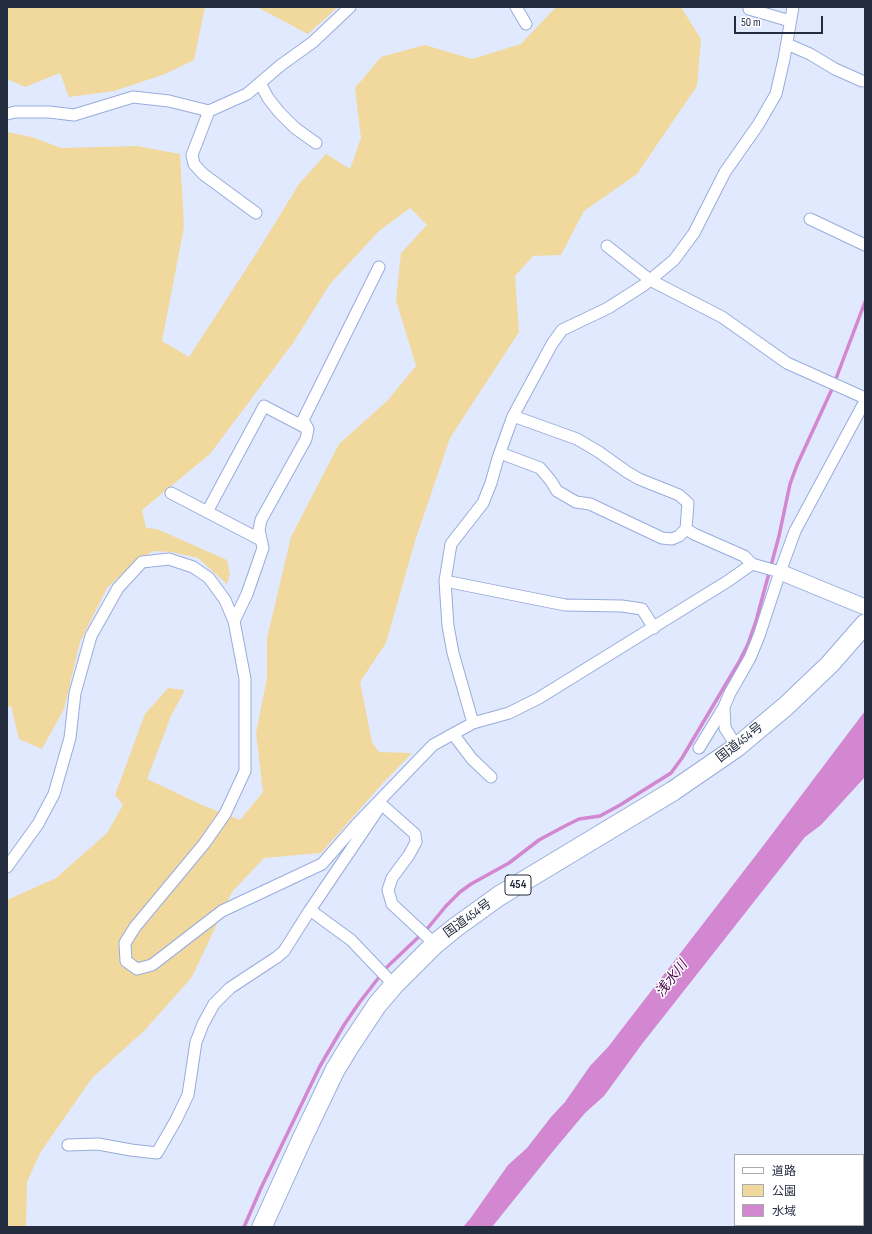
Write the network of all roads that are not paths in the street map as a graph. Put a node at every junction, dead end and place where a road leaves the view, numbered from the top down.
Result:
1 (350, 7) edge
2 (516, 7) edge
3 (793, 7) edge
4 (749, 9) dead end
5 (790, 21) junction
6 (526, 24) dead end
7 (787, 44) junction
8 (862, 81) dead end
9 (260, 83) junction
10 (210, 111) junction
11 (7, 114) edge
12 (316, 143) dead end
13 (256, 213) dead end
14 (810, 219) dead end
15 (865, 245) edge
16 (607, 246) dead end
17 (379, 268) dead end
18 (650, 280) junction
19 (865, 398) edge
20 (865, 401) edge
21 (512, 416) junction
22 (308, 430) junction
23 (500, 453) junction
24 (171, 493) dead end
25 (207, 512) junction
26 (686, 529) junction
27 (261, 540) junction
28 (752, 564) junction
29 (780, 572) junction
30 (445, 581) junction
31 (865, 607) edge
32 (234, 621) junction
33 (865, 624) edge
34 (654, 628) junction
35 (724, 707) junction
36 (473, 723) junction
37 (454, 734) junction
38 (737, 747) junction
39 (698, 748) dead end
40 (491, 777) dead end
41 (382, 800) junction
42 (7, 867) edge
43 (310, 910) junction
44 (435, 944) junction
45 (394, 985) junction
46 (68, 1144) dead end
47 (262, 1227) edge

1 - 9 street
2 - 6 street
3 - 5 street
4 - 5 street
5 - 7 street
7 - 8 street
7 - 18 street
9 - 10 street
9 - 12 street
10 - 11 street
10 - 13 street
14 - 15 street
16 - 18 street
17 - 22 street
18 - 19 street
18 - 21 street
20 - 29 street
21 - 23 street
21 - 26 street
22 - 25 street
22 - 27 street
23 - 26 street
23 - 30 street
24 - 25 street
25 - 27 street
26 - 28 street
27 - 32 street
28 - 29 street
28 - 34 street
29 - 31 street
29 - 35 street
30 - 34 street
30 - 36 street
32 - 41 street
32 - 42 street
33 - 38 highway, 国道454号 / 454
34 - 36 street
35 - 38 street
35 - 39 street
36 - 37 street
37 - 40 street
37 - 41 street
38 - 44 highway, 国道454号 / 454
41 - 43 street
41 - 44 street
43 - 45 street
43 - 46 street
44 - 45 highway, 国道454号 / 454
45 - 47 highway, 国道454号 / 454

